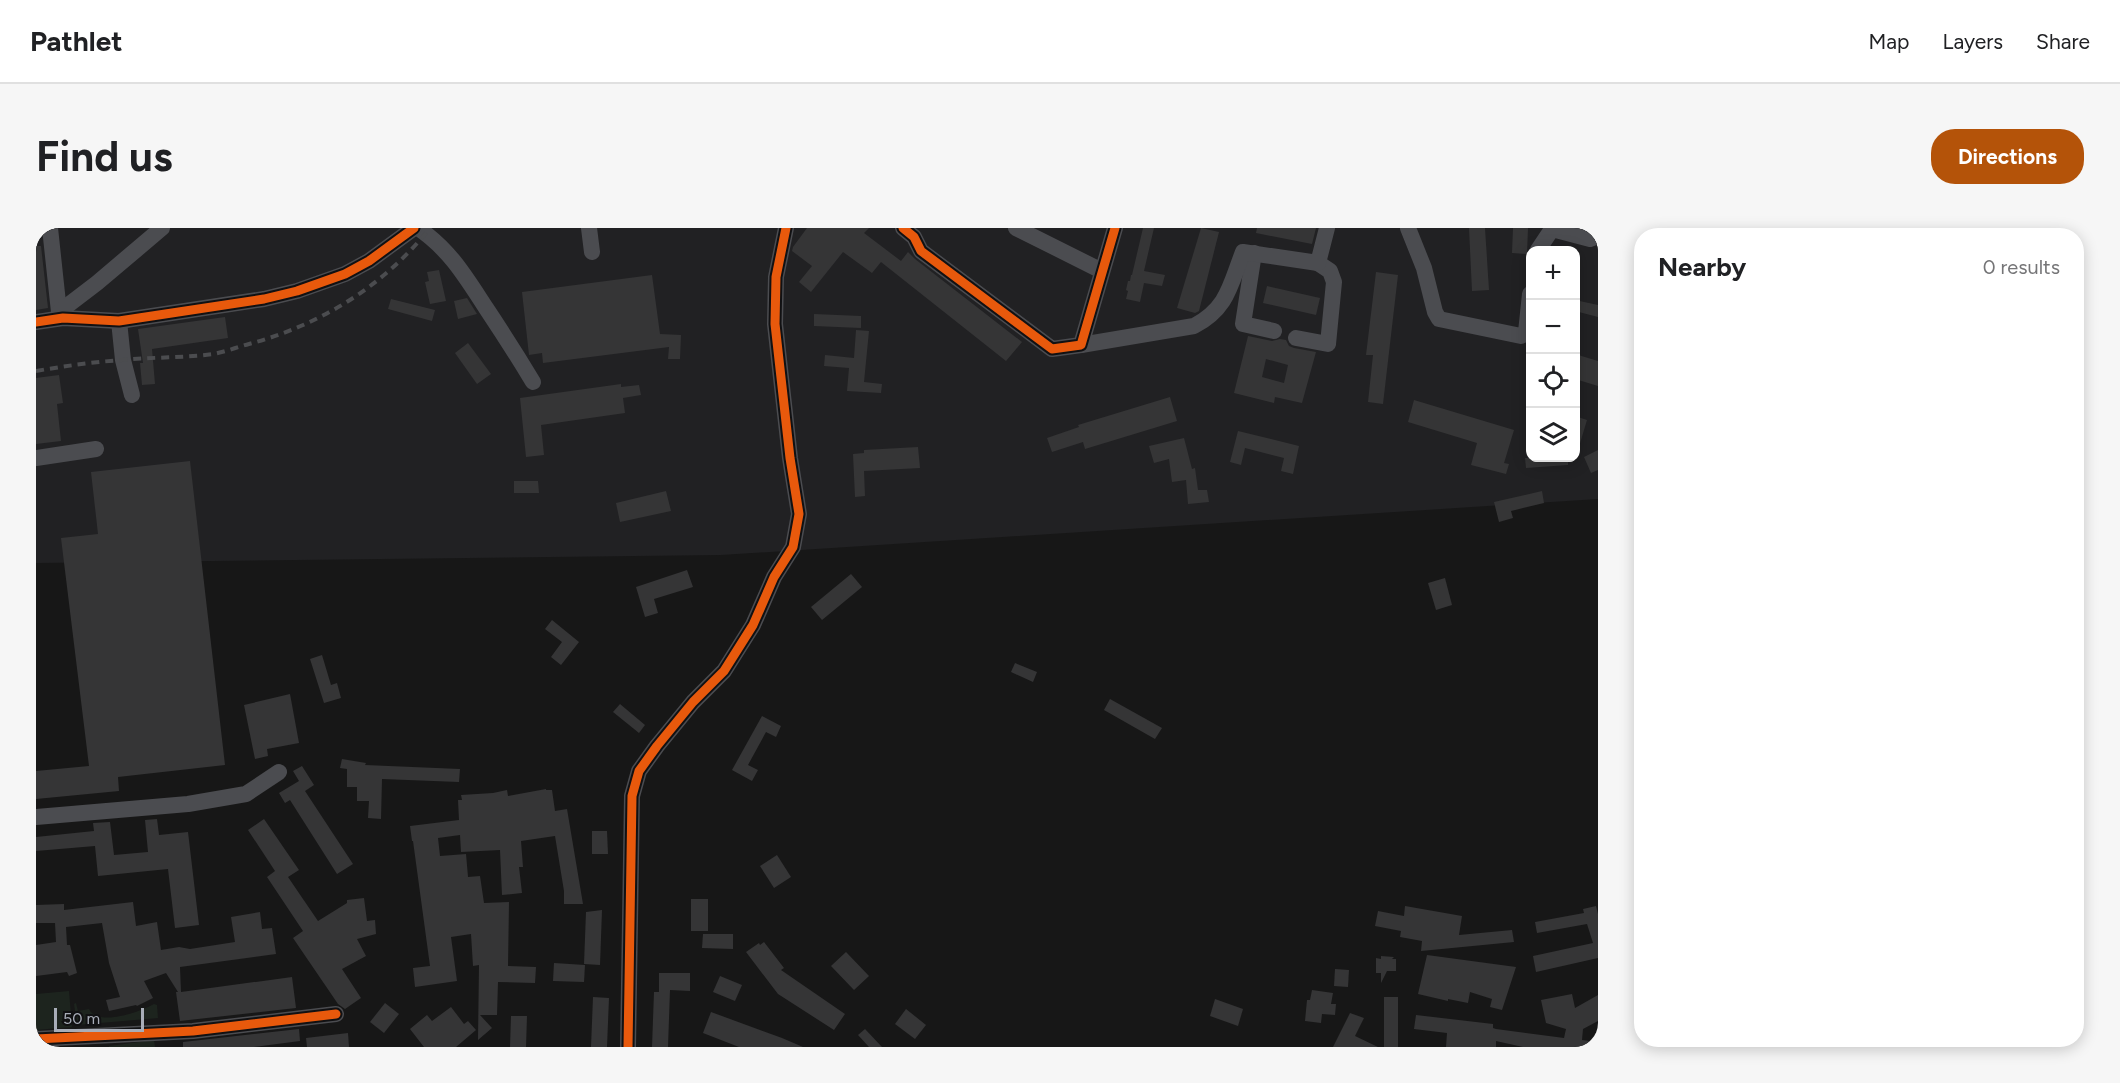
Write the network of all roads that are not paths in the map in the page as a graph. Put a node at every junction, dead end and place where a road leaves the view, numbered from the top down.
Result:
1 (50, 228) edge
2 (162, 228) edge
3 (416, 228) edge
4 (589, 228) edge
5 (786, 228) edge
6 (903, 228) edge
7 (1016, 228) edge
8 (1115, 228) edge
9 (1327, 228) edge
10 (1408, 228) edge
11 (1598, 236) edge
12 (1541, 246) edge
13 (592, 252) dead end
14 (1254, 253) junction
15 (1318, 263) junction
16 (1102, 271) junction
17 (1529, 300) edge
18 (61, 315) junction
19 (119, 321) junction
20 (36, 322) edge
21 (1274, 331) dead end
22 (1296, 338) dead end
23 (1081, 345) junction
24 (533, 382) dead end
25 (132, 395) dead end
26 (96, 449) dead end
27 (36, 458) edge
28 (279, 772) dead end
29 (36, 817) edge
30 (336, 1014) dead end
31 (36, 1039) edge
32 (628, 1047) edge

1 - 18 street
2 - 18 street
3 - 19 street
3 - 24 street
4 - 13 street
5 - 32 street
6 - 23 street
7 - 16 street
8 - 16 street
9 - 15 street
10 - 17 street
11 - 12 street
14 - 15 street
14 - 21 street
14 - 23 street
15 - 22 street
16 - 23 street
18 - 19 street
18 - 20 street
19 - 25 street
26 - 27 street
28 - 29 street
30 - 31 street

